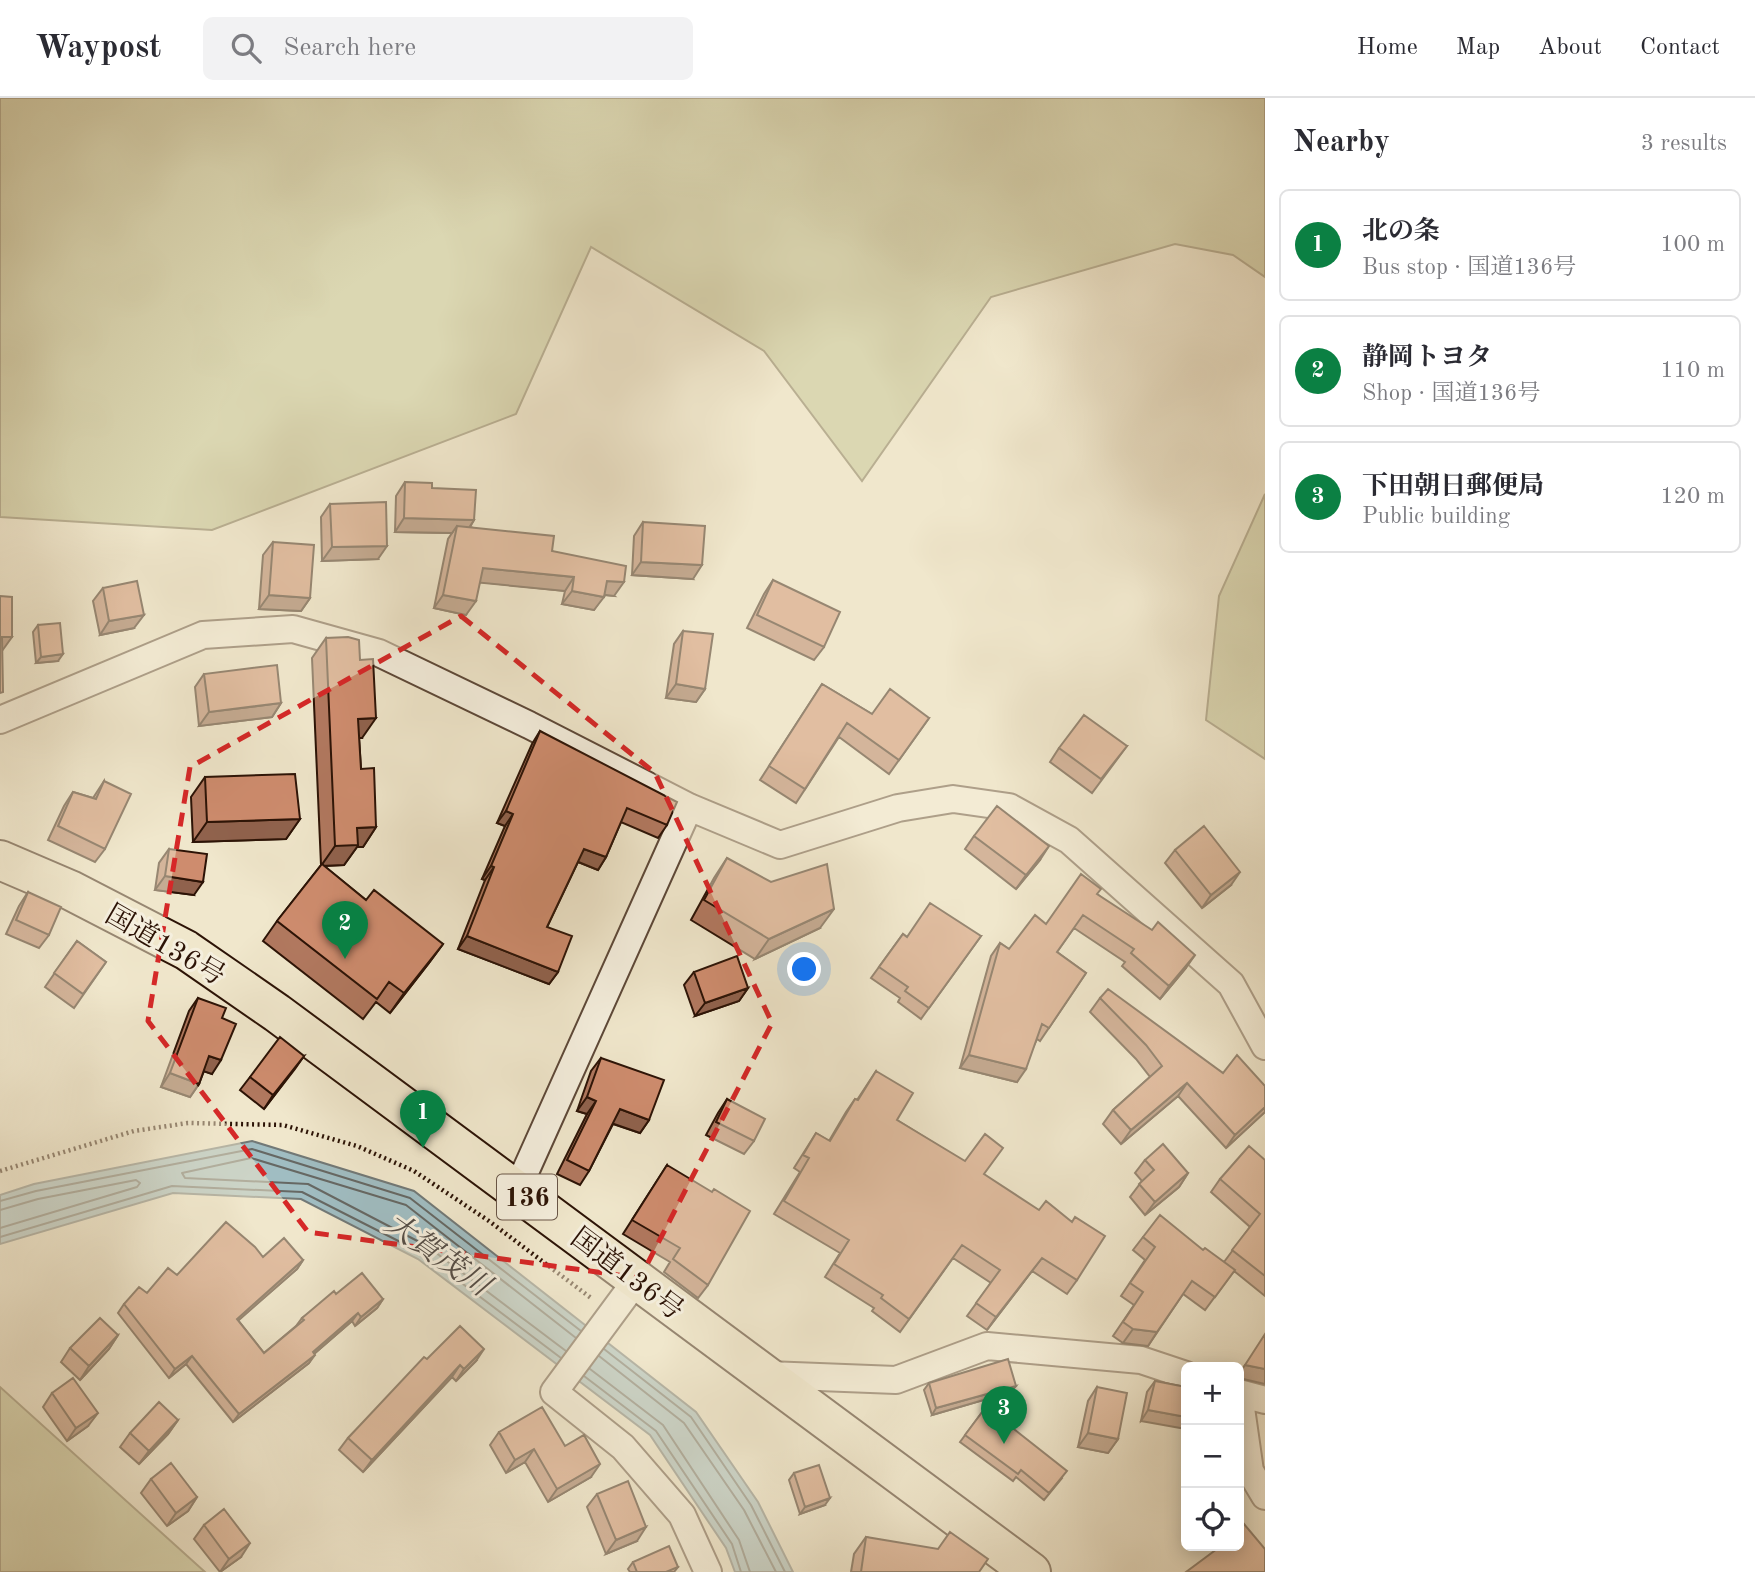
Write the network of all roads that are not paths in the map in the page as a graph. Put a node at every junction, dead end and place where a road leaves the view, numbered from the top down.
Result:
1 (0, 720) edge
2 (689, 807) junction
3 (0, 860) edge
4 (1265, 1046) edge
5 (517, 1190) junction
6 (636, 1281) junction
7 (1181, 1373) edge
8 (768, 1375) junction
9 (1244, 1394) edge
10 (1265, 1400) edge
11 (1244, 1425) edge
12 (1265, 1496) edge
13 (708, 1572) edge
14 (1031, 1572) edge

1 - 2 street
2 - 4 street
2 - 5 street
3 - 5 highway, 国道136号 / 136
5 - 6 highway, 国道136号 / 136
6 - 8 highway, 国道136号 / 136
6 - 13 street
7 - 8 street
8 - 14 highway, 国道136号 / 136
9 - 10 street
11 - 12 street

